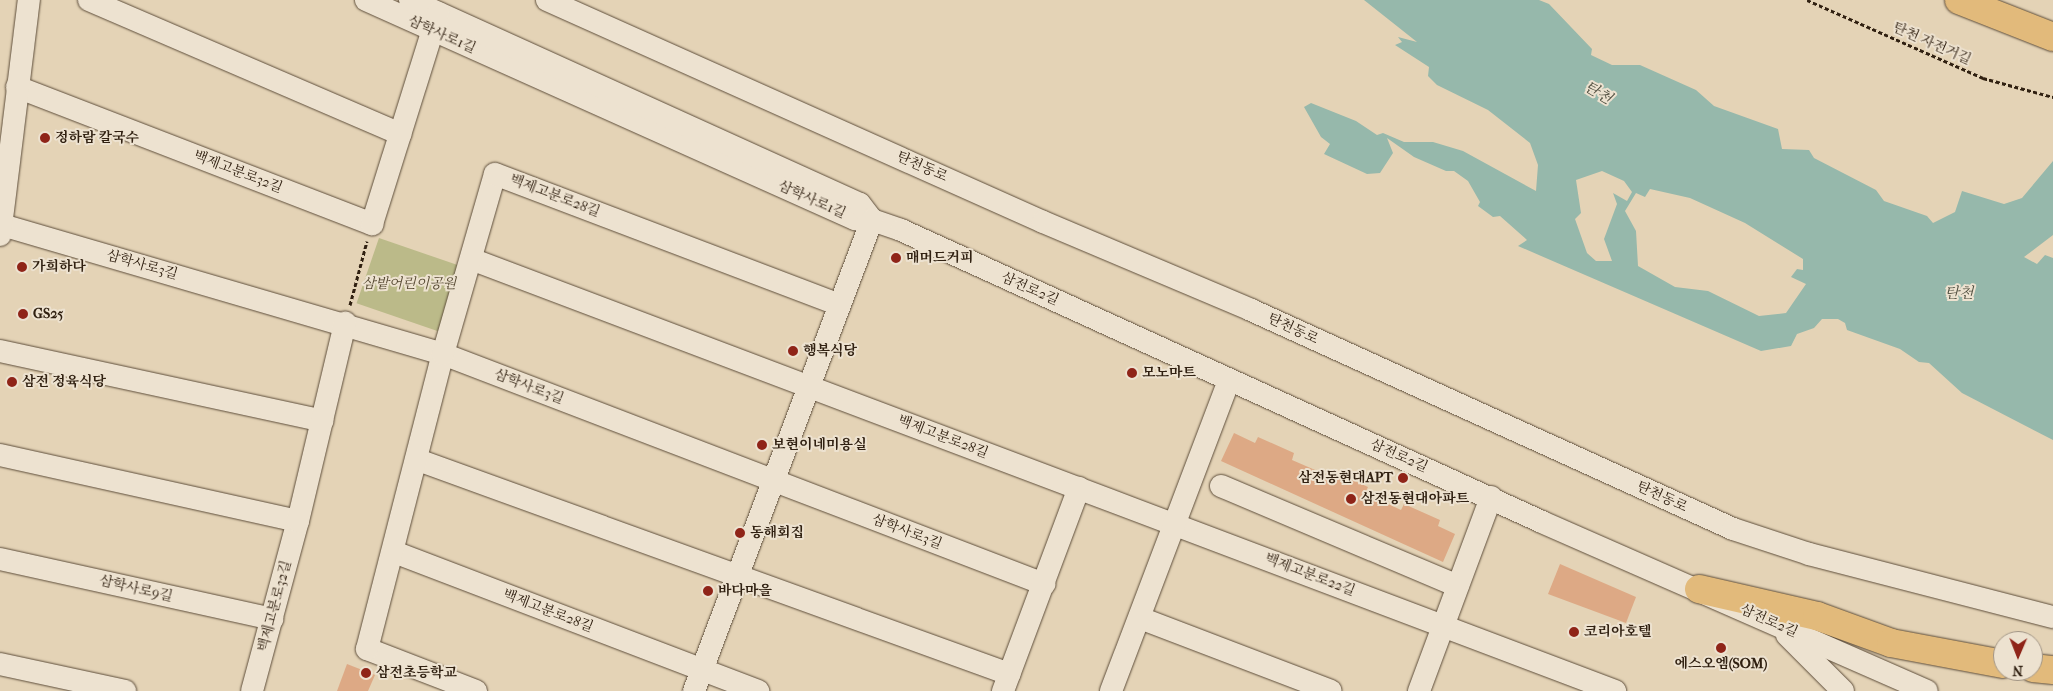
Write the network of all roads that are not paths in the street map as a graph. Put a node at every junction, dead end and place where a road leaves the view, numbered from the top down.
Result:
1 (29, 0) edge
2 (89, 0) edge
3 (366, 0) edge
4 (410, 0) edge
5 (547, 0) edge
6 (1960, 0) edge
7 (435, 21) junction
8 (2053, 37) edge
9 (17, 87) junction
10 (400, 134) junction
11 (872, 220) junction
12 (1, 230) edge
13 (471, 259) junction
14 (838, 304) junction
15 (345, 323) junction
16 (0, 351) edge
17 (443, 354) junction
18 (1229, 380) junction
19 (808, 386) junction
20 (323, 421) junction
21 (0, 455) edge
22 (418, 460) junction
23 (774, 481) junction
24 (1221, 486) dead end
25 (1079, 488) junction
26 (1491, 497) junction
27 (298, 521) junction
28 (1177, 523) junction
29 (394, 552) junction
30 (0, 558) edge
31 (738, 575) junction
32 (1044, 584) junction
33 (1458, 586) junction
34 (1698, 589) junction
35 (2053, 617) edge
36 (1140, 618) junction
37 (272, 619) junction
38 (1775, 624) junction
39 (1443, 627) junction
40 (1993, 662) edge
41 (0, 664) edge
42 (702, 670) junction
43 (1006, 683) edge
44 (125, 691) edge
45 (252, 691) edge
46 (476, 691) edge
47 (694, 691) edge
48 (758, 691) edge
49 (1112, 691) edge
50 (1331, 691) edge
51 (1419, 691) edge
52 (1615, 691) edge
53 (1843, 691) edge
54 (1926, 691) edge

1 - 9 street
2 - 10 street
3 - 7 street, 삼학사로1길
4 - 7 street, 삼학사로1길
5 - 35 street, 탄천동로
6 - 8 main road
7 - 10 street
7 - 11 street, 삼학사로1길
9 - 10 street, 백제고분로32길
9 - 12 street
11 - 14 street
11 - 18 street, 삼전로2길
12 - 15 street, 삼학사로3길
13 - 14 street, 백제고분로28길
13 - 17 street
13 - 19 street, 백제고분로28길
14 - 19 street
15 - 17 street, 삼학사로3길
15 - 20 street, 백제고분로32길
16 - 20 street
17 - 22 street
17 - 23 street, 삼학사로3길
18 - 26 street, 삼전로2길
18 - 28 street
19 - 23 street
19 - 25 street, 백제고분로28길
20 - 27 street, 백제고분로32길
21 - 27 street
22 - 29 street
22 - 31 street
23 - 31 street
23 - 32 street, 삼학사로3길
24 - 33 street
25 - 28 street, 백제고분로28길
25 - 32 street
26 - 33 street
26 - 34 street, 삼전로2길
27 - 37 street, 백제고분로32길
28 - 36 street
28 - 39 street, 백제고분로22길
29 - 42 street, 백제고분로28길
29 - 46 street
30 - 37 street, 삼학사로9길
31 - 42 street
31 - 43 street
32 - 43 street
33 - 39 street
34 - 38 street, 삼전로2길
34 - 40 main road
36 - 49 street
36 - 50 street
37 - 45 street, 백제고분로32길
38 - 53 street
38 - 54 street, 삼전로2길
39 - 51 street
39 - 52 street, 백제고분로22길
41 - 44 street
42 - 47 street
42 - 48 street, 백제고분로28길

